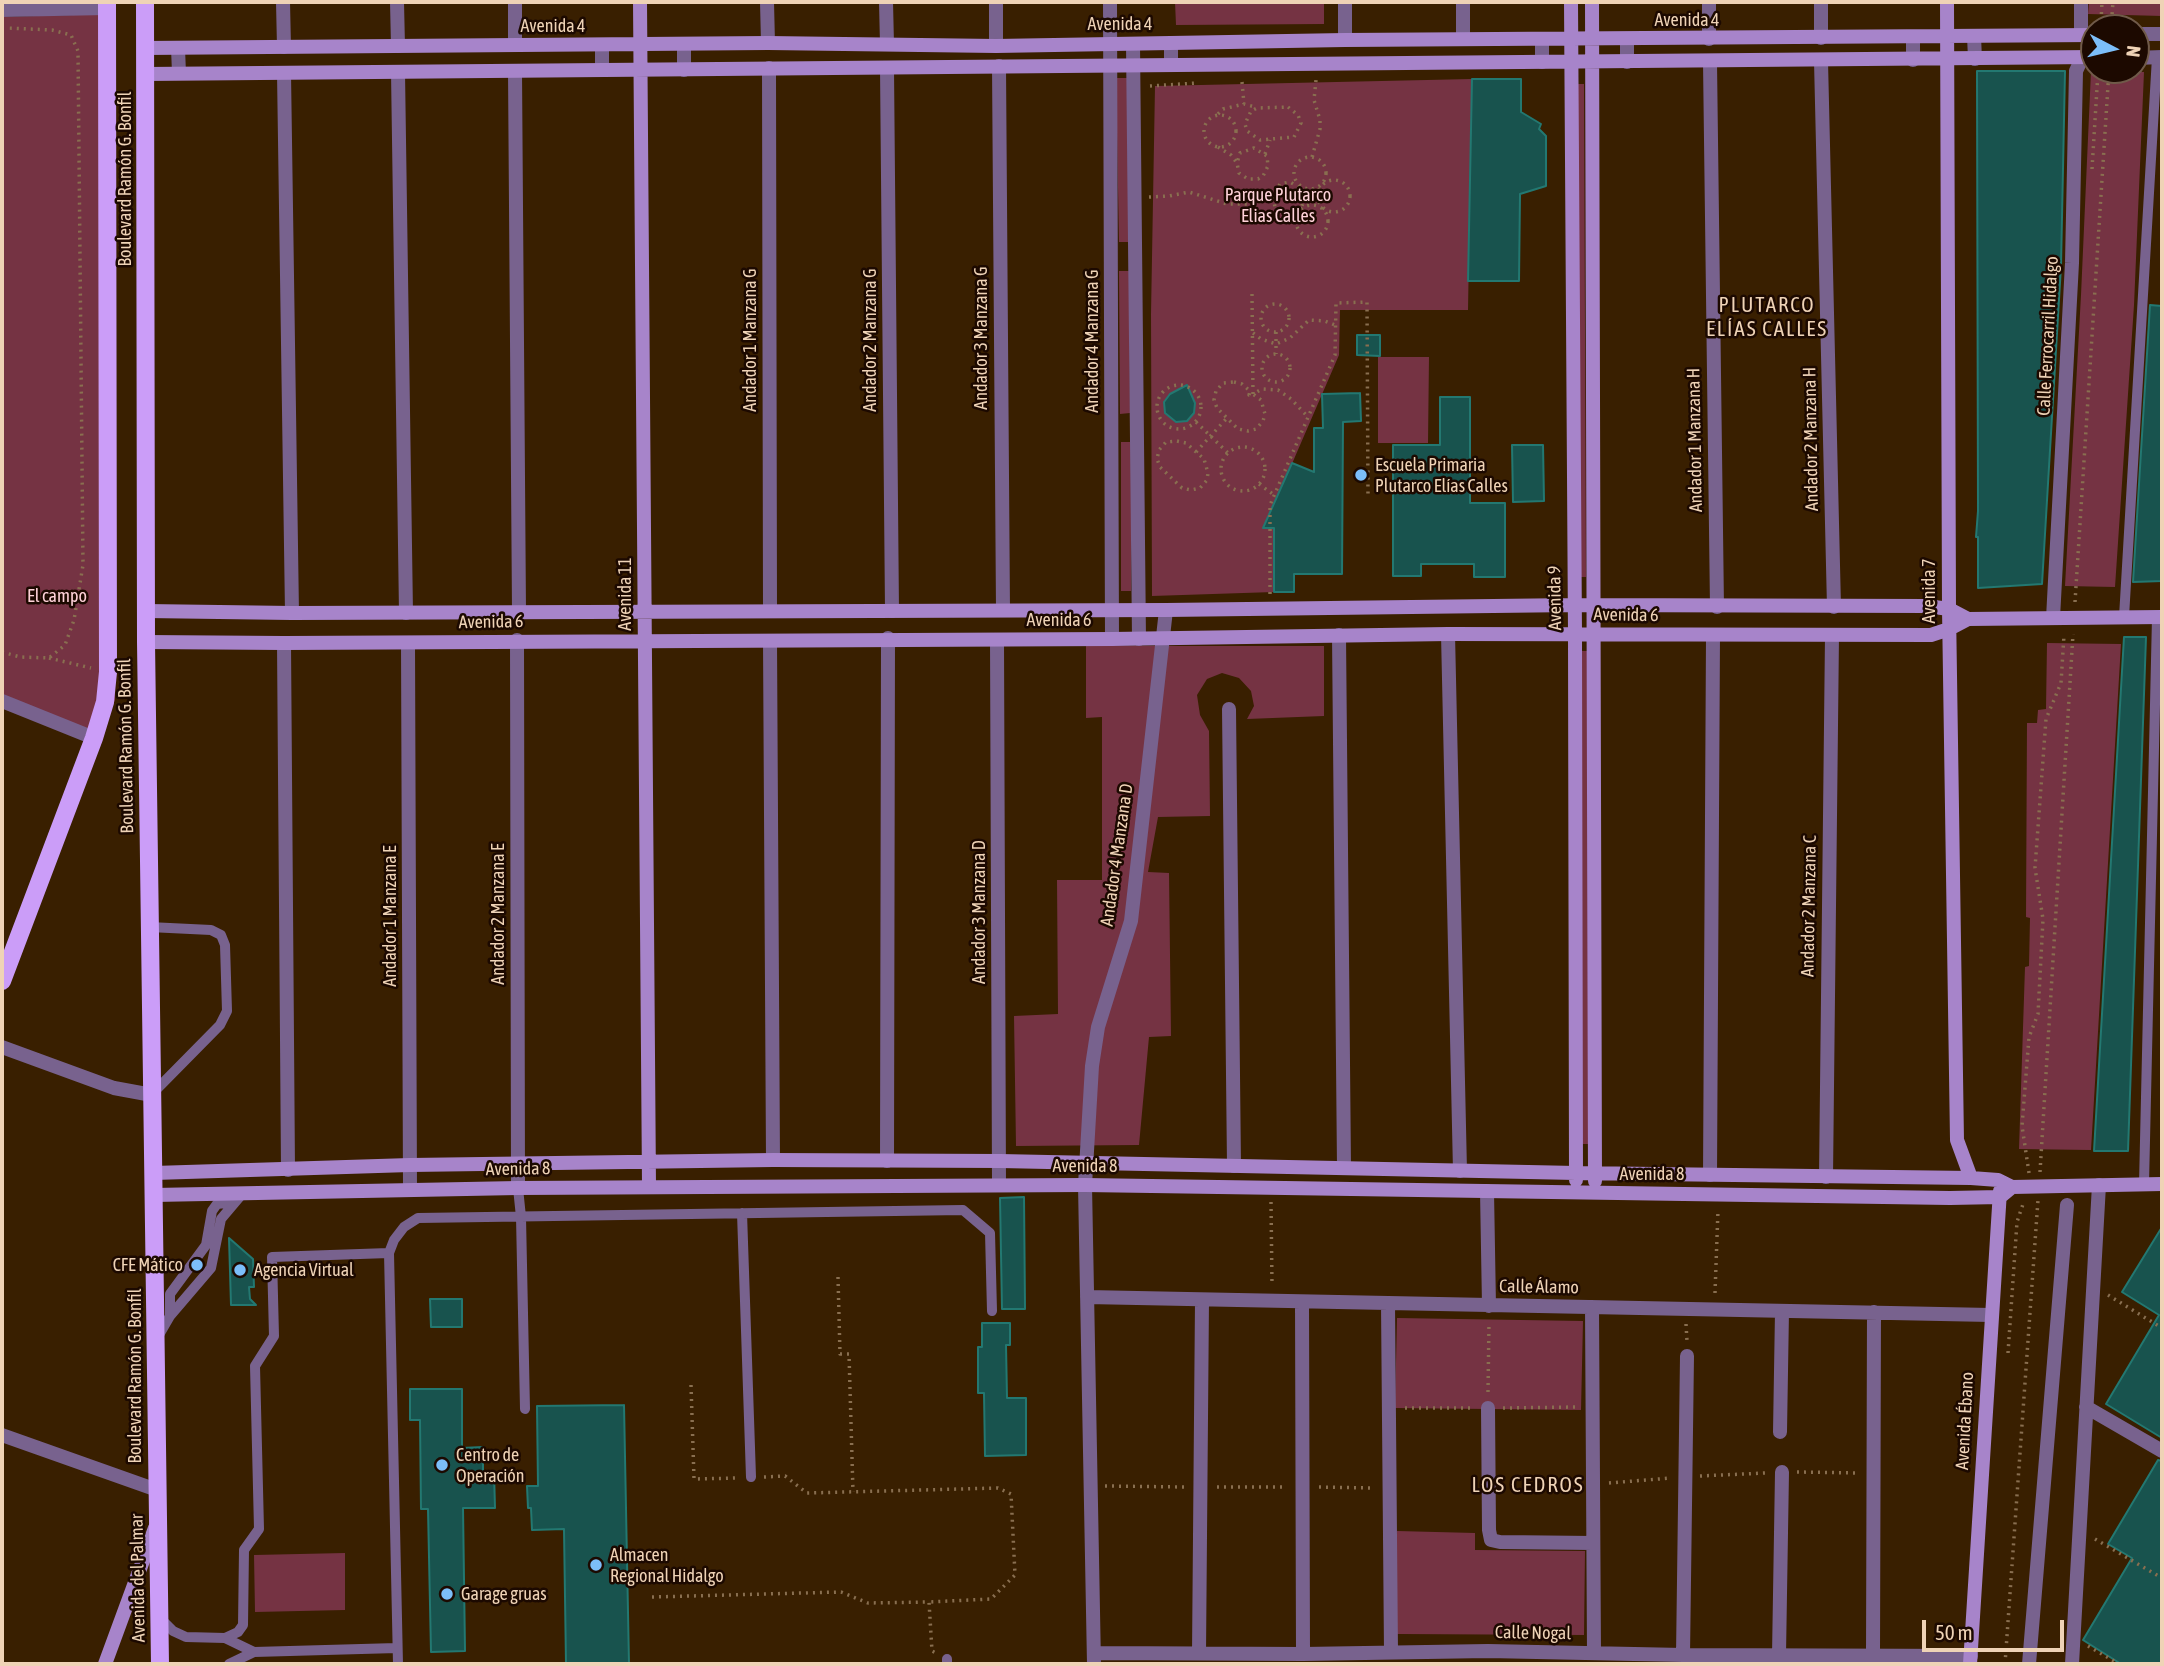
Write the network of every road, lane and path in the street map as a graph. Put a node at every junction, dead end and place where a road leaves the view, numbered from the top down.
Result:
1 (145, 2) edge
2 (284, 2) edge
3 (397, 2) edge
4 (515, 2) edge
5 (640, 2) edge
6 (767, 2) edge
7 (886, 2) edge
8 (996, 2) edge
9 (1110, 2) edge
10 (1345, 2) edge
11 (1462, 2) edge
12 (1571, 2) edge
13 (1591, 2) edge
14 (1709, 2) edge
15 (1821, 2) edge
16 (1947, 2) edge
17 (107, 5) edge
18 (2, 10) edge
19 (2, 28) edge
20 (2080, 35) edge
21 (1946, 36) junction
22 (1974, 36) junction
23 (1913, 37) junction
24 (1821, 38) junction
25 (1463, 39) junction
26 (1542, 39) junction
27 (1571, 39) junction
28 (1592, 39) junction
29 (1627, 39) junction
30 (1709, 39) junction
31 (1345, 40) junction
32 (768, 43) junction
33 (1082, 43) junction
34 (1110, 43) junction
35 (1171, 43) junction
36 (887, 44) junction
37 (1133, 44) junction
38 (515, 45) junction
39 (602, 45) junction
40 (640, 45) junction
41 (684, 45) junction
42 (398, 46) junction
43 (996, 46) junction
44 (284, 47) junction
45 (145, 48) junction
46 (178, 48) junction
47 (2080, 58) edge
48 (2151, 58) edge
49 (1947, 59) junction
50 (1975, 59) junction
51 (1913, 60) junction
52 (1821, 61) junction
53 (1542, 62) junction
54 (1571, 62) junction
55 (1592, 62) junction
56 (1627, 62) junction
57 (1710, 62) junction
58 (1083, 65) junction
59 (1171, 65) junction
60 (999, 66) junction
61 (1111, 66) junction
62 (1134, 66) junction
63 (2080, 67) edge
64 (769, 68) junction
65 (887, 68) junction
66 (640, 69) junction
67 (602, 70) junction
68 (684, 70) junction
69 (515, 71) junction
70 (398, 72) junction
71 (178, 73) junction
72 (284, 73) junction
73 (146, 74) junction
74 (1304, 80) dead end
75 (1229, 82) dead end
76 (1203, 83) dead end
77 (2108, 84) edge
78 (1150, 97) dead end
79 (1244, 104) junction
80 (1257, 108) junction
81 (1219, 114) junction
82 (1270, 140) junction
83 (1218, 147) junction
84 (1265, 154) junction
85 (1312, 157) junction
86 (1237, 163) junction
87 (1322, 185) junction
88 (1300, 186) junction
89 (1142, 197) junction
90 (1273, 197) junction
91 (1323, 209) junction
92 (1149, 210) dead end
93 (1300, 210) junction
94 (1111, 258) junction
95 (1136, 259) junction
96 (1252, 294) dead end
97 (1335, 325) junction
98 (1276, 332) junction
99 (1253, 333) junction
100 (1276, 344) junction
101 (1276, 354) junction
102 (1274, 382) junction
103 (1274, 389) junction
104 (1253, 394) junction
105 (1308, 417) junction
106 (1227, 418) junction
107 (1196, 422) junction
108 (1112, 432) junction
109 (1138, 432) junction
110 (1211, 437) junction
111 (1196, 453) junction
112 (1228, 453) junction
113 (1259, 483) junction
114 (1274, 495) junction
115 (1368, 496) dead end
116 (1270, 595) dead end
117 (1574, 605) junction
118 (1594, 605) junction
119 (1717, 607) junction
120 (1834, 607) junction
121 (1948, 609) junction
122 (1003, 610) junction
123 (1112, 610) junction
124 (1139, 610) junction
125 (1166, 610) junction
126 (146, 611) junction
127 (770, 611) junction
128 (892, 611) junction
129 (519, 612) junction
130 (645, 612) junction
131 (292, 613) junction
132 (406, 613) junction
133 (2124, 617) junction
134 (2160, 617) edge
135 (2053, 618) junction
136 (2074, 618) junction
137 (1968, 619) junction
138 (1949, 629) junction
139 (1448, 634) junction
140 (1575, 634) junction
141 (1595, 634) junction
142 (1339, 635) junction
143 (1832, 635) junction
144 (1713, 636) junction
145 (888, 638) junction
146 (1112, 639) junction
147 (1139, 639) junction
148 (1163, 639) junction
149 (517, 640) junction
150 (997, 640) junction
151 (645, 641) junction
152 (770, 641) junction
153 (146, 642) junction
154 (408, 642) junction
155 (284, 643) junction
156 (2, 652) edge
157 (49, 658) junction
158 (108, 672) junction
159 (2, 701) edge
160 (1229, 709) dead end
161 (94, 738) junction
162 (149, 927) junction
163 (2, 981) edge
164 (2, 1047) edge
165 (152, 1095) junction
166 (773, 1160) junction
167 (887, 1161) junction
168 (1000, 1161) junction
169 (649, 1163) junction
170 (1088, 1163) junction
171 (517, 1164) junction
172 (410, 1165) junction
173 (1234, 1166) junction
174 (1344, 1167) junction
175 (288, 1170) junction
176 (1460, 1171) junction
177 (154, 1173) junction
178 (1576, 1173) junction
179 (1595, 1174) junction
180 (1710, 1175) junction
181 (1826, 1177) junction
182 (1971, 1178) junction
183 (1998, 1180) junction
184 (2144, 1184) junction
185 (999, 1185) junction
186 (1085, 1185) junction
187 (2099, 1185) junction
188 (2162, 1185) edge
189 (649, 1186) junction
190 (2039, 1186) junction
191 (1271, 1187) junction
192 (517, 1188) junction
193 (2012, 1188) junction
194 (410, 1190) junction
195 (1487, 1191) junction
196 (1576, 1193) junction
197 (1595, 1193) junction
198 (1718, 1194) junction
199 (154, 1195) junction
200 (2000, 1197) junction
201 (239, 1198) junction
202 (1981, 1198) junction
203 (2067, 1205) dead end
204 (742, 1213) junction
205 (521, 1216) junction
206 (389, 1253) junction
207 (838, 1277) dead end
208 (2103, 1293) dead end
209 (1087, 1297) junction
210 (1202, 1300) junction
211 (1273, 1301) junction
212 (1302, 1302) junction
213 (1388, 1304) junction
214 (1489, 1306) junction
215 (1592, 1307) junction
216 (1685, 1308) junction
217 (1714, 1308) junction
218 (992, 1311) dead end
219 (1782, 1311) junction
220 (1874, 1312) junction
221 (1991, 1315) junction
222 (170, 1316) junction
223 (2162, 1328) edge
224 (156, 1342) junction
225 (1688, 1356) joint
226 (691, 1385) dead end
227 (2086, 1407) junction
228 (1488, 1408) joint
229 (525, 1409) dead end
230 (1780, 1432) dead end
231 (2, 1435) edge
232 (2162, 1451) edge
233 (1782, 1472) junction
234 (1875, 1473) junction
235 (751, 1477) junction
236 (1686, 1477) junction
237 (1593, 1484) junction
238 (1089, 1486) junction
239 (1200, 1487) junction
240 (1302, 1487) junction
241 (1390, 1488) junction
242 (157, 1490) junction
243 (853, 1492) junction
244 (158, 1521) junction
245 (2088, 1535) dead end
246 (1592, 1543) junction
247 (2162, 1578) edge
248 (652, 1597) dead end
249 (929, 1602) junction
250 (159, 1617) junction
251 (225, 1638) junction
252 (2080, 1641) dead end
253 (397, 1648) junction
254 (254, 1652) junction
255 (1391, 1652) junction
256 (1199, 1653) junction
257 (1594, 1653) junction
258 (1303, 1654) junction
259 (1683, 1655) junction
260 (1779, 1655) junction
261 (1873, 1655) junction
262 (1488, 1658) edge
263 (1094, 1659) edge
264 (1971, 1660) edge
265 (947, 1662) edge
266 (105, 1664) edge
267 (160, 1664) edge
268 (229, 1664) edge
269 (398, 1664) edge
270 (2006, 1664) edge
271 (2029, 1664) edge
272 (2072, 1664) edge
273 (2119, 1664) edge

1 - 45 main road, Boulevard Ramón G. Bonfil
2 - 44 street
3 - 42 street
4 - 38 street
5 - 40 street, Avenida 11
6 - 32 street
7 - 36 street
8 - 43 street
9 - 34 street, Andador 4 Manzana G
10 - 31 street
11 - 25 street
12 - 27 street, Avenida 9
13 - 28 street
14 - 30 street
15 - 24 street
16 - 21 street, Avenida 7
17 - 18 street
17 - 158 main road, Boulevard Ramón G. Bonfil
19 - 157 path
20 - 22 street, Avenida 4
21 - 22 street, Avenida 4
21 - 23 street, Avenida 4
21 - 49 street, Avenida 7
22 - 50 street
23 - 24 street, Avenida 4
23 - 51 street
24 - 30 street, Avenida 4
25 - 26 street, Avenida 4
25 - 31 street, Avenida 4
26 - 27 street, Avenida 4
26 - 53 street
27 - 28 street, Avenida 4
27 - 54 street, Avenida 9
28 - 29 street, Avenida 4
28 - 55 street
29 - 30 street, Avenida 4
29 - 56 street
31 - 35 street, Avenida 4
32 - 36 street, Avenida 4
32 - 41 street, Avenida 4
33 - 34 street, Avenida 4
33 - 43 street, Avenida 4
33 - 58 street
34 - 37 street, Avenida 4
34 - 61 street, Andador 4 Manzana G
35 - 37 street, Avenida 4
35 - 59 street
36 - 43 street, Avenida 4
37 - 62 street
38 - 39 street, Avenida 4
38 - 42 street, Avenida 4
39 - 40 street, Avenida 4
39 - 67 street
40 - 41 street, Avenida 4
40 - 66 street, Avenida 11
41 - 68 street
42 - 44 street, Avenida 4
44 - 46 street, Avenida 4
45 - 46 street, Avenida 4
45 - 73 main road, Boulevard Ramón G. Bonfil
46 - 71 street
47 - 50 street
48 - 133 lane
49 - 50 street
49 - 51 street
49 - 121 street, Avenida 7
51 - 52 street
52 - 57 street
52 - 120 street, Andador 2 Manzana H
53 - 54 street
53 - 59 street
54 - 55 street
54 - 117 street, Avenida 9
55 - 56 street
55 - 118 street
56 - 57 street
57 - 119 street, Andador 1 Manzana H
58 - 60 street
58 - 61 street
59 - 62 street
60 - 65 street
60 - 122 street, Andador 3 Manzana G
61 - 62 street
61 - 94 street, Andador 4 Manzana G
62 - 89 street
63 - 135 street, Calle Ferrocarril Hidalgo
64 - 65 street
64 - 68 street
64 - 127 street, Andador 1 Manzana G
65 - 128 street, Andador 2 Manzana G
66 - 67 street
66 - 68 street
66 - 130 street, Avenida 11
67 - 69 street
69 - 70 street
69 - 129 street
70 - 72 street
70 - 132 street
71 - 72 street
71 - 73 street
72 - 131 street
73 - 126 main road, Boulevard Ramón G. Bonfil
74 - 85 path
75 - 79 path
76 - 78 path
77 - 136 path
79 - 80 path
79 - 81 path
80 - 82 path
80 - 82 path
81 - 83 path
81 - 83 path
82 - 84 path
83 - 86 path
84 - 86 path
84 - 86 path
85 - 87 path
85 - 88 path
87 - 88 path
87 - 91 path
87 - 91 path
88 - 90 path
88 - 93 path
89 - 90 path
89 - 92 path
89 - 95 street
90 - 93 path
91 - 93 path
91 - 93 path
94 - 95 street
94 - 108 street, Andador 4 Manzana G
95 - 109 street
96 - 99 path
97 - 100 path
97 - 105 path
97 - 115 path
98 - 98 path
98 - 100 path
99 - 100 path
99 - 104 path
100 - 101 path
101 - 102 path
101 - 102 path
102 - 103 path
103 - 104 path
103 - 105 path
104 - 106 path
104 - 106 path
105 - 114 path
106 - 110 path
107 - 107 path
107 - 110 path
108 - 109 street
108 - 123 street, Andador 4 Manzana G
109 - 124 street
110 - 111 path
110 - 112 path
111 - 111 path
112 - 113 path
112 - 113 path
113 - 114 path
114 - 116 path
117 - 118 street, Avenida 6
117 - 125 street, Avenida 6
117 - 140 street, Avenida 9
118 - 119 street, Avenida 6
118 - 141 street
119 - 120 street, Avenida 6
120 - 121 street, Avenida 6
121 - 137 street, Avenida 6
121 - 138 street, Avenida 7
122 - 123 street, Avenida 6
122 - 128 street, Avenida 6
123 - 124 street, Avenida 6
123 - 146 street, Andador 4 Manzana G
124 - 125 street, Avenida 6
124 - 147 street
125 - 148 street, Andador 4 Manzana D
126 - 131 street, Avenida 6
126 - 153 main road, Boulevard Ramón G. Bonfil
127 - 128 street, Avenida 6
127 - 130 street, Avenida 6
129 - 130 street, Avenida 6
129 - 132 street, Avenida 6
130 - 151 street, Avenida 11
131 - 132 street, Avenida 6
133 - 134 street, Avenida 6
133 - 136 street, Avenida 6
134 - 184 lane
135 - 136 street, Avenida 6
135 - 137 street, Avenida 6
136 - 190 path
137 - 138 street, Avenida 6
138 - 143 street, Avenida 6
138 - 182 street, Avenida 7
139 - 140 street, Avenida 6
139 - 142 street, Avenida 6
139 - 176 street
140 - 141 street, Avenida 6
140 - 178 street, Avenida 9
141 - 144 street, Avenida 6
141 - 179 street
142 - 148 street, Avenida 6
142 - 174 street
143 - 144 street, Avenida 6
143 - 181 street, Andador 2 Manzana C
144 - 180 street
145 - 150 street, Avenida 6
145 - 152 street, Avenida 6
145 - 167 street
146 - 147 street, Avenida 6
146 - 150 street, Avenida 6
147 - 148 street, Avenida 6
148 - 170 street, Andador 4 Manzana D
149 - 151 street, Avenida 6
149 - 154 street, Avenida 6
149 - 171 street, Andador 2 Manzana E
150 - 168 street, Andador 3 Manzana D
151 - 152 street, Avenida 6
151 - 169 street, Avenida 11
152 - 166 street
153 - 155 street, Avenida 6
153 - 162 main road, Boulevard Ramón G. Bonfil
154 - 155 street, Avenida 6
154 - 172 street, Andador 1 Manzana E
155 - 175 street
156 - 157 path
157 - 158 path
158 - 161 main road, Boulevard Ramón G. Bonfil
159 - 161 street
160 - 173 street
161 - 163 main road, Boulevard Ramón G. Bonfil
162 - 165 main road, Boulevard Ramón G. Bonfil
162 - 165 lane
164 - 165 street
165 - 177 main road, Boulevard Ramón G. Bonfil
166 - 167 street, Avenida 8
166 - 169 street, Avenida 8
167 - 168 street, Avenida 8
168 - 170 street, Avenida 8
168 - 185 street, Andador 3 Manzana D
169 - 171 street, Avenida 8
169 - 189 street, Avenida 11
170 - 173 street, Avenida 8
170 - 186 street, Andador 4 Manzana D
171 - 172 street, Avenida 8
171 - 192 street, Andador 2 Manzana E
172 - 175 street, Avenida 8
172 - 194 street, Andador 1 Manzana E
173 - 174 street, Avenida 8
174 - 176 street, Avenida 8
175 - 177 street, Avenida 8
176 - 178 street, Avenida 8
177 - 199 main road, Boulevard Ramón G. Bonfil
178 - 179 street, Avenida 8
178 - 196 street, Avenida 9
179 - 180 street, Avenida 8
179 - 197 street
180 - 181 street, Avenida 8
181 - 182 street, Avenida 8
182 - 183 street, Avenida 8
182 - 202 street
183 - 193 street, Avenida 8
183 - 200 street, Avenida Ébano
184 - 187 street
184 - 188 street
185 - 186 street, Avenida 8
185 - 189 street, Avenida 8
186 - 191 street, Avenida 8
186 - 209 street, Andador 4 Manzana D
187 - 190 street
187 - 227 street
189 - 192 street, Avenida 8
190 - 193 street
190 - 270 path
191 - 195 street, Avenida 8
191 - 211 path
192 - 194 street, Avenida 8
192 - 205 lane
193 - 200 street
194 - 201 street, Avenida 8
195 - 196 street, Avenida 8
195 - 214 street
196 - 197 street, Avenida 8
197 - 198 street, Avenida 8
198 - 202 street, Avenida 8
198 - 217 path
199 - 201 street, Avenida 8
199 - 224 main road, Boulevard Ramón G. Bonfil
200 - 202 street, Avenida 8
200 - 221 street, Avenida Ébano
201 - 222 lane
201 - 222 lane
203 - 271 street
204 - 205 lane
204 - 218 lane
204 - 235 lane
205 - 206 lane
205 - 229 lane
206 - 251 lane
206 - 253 lane
207 - 243 path
208 - 223 path
209 - 210 street, Calle Álamo
209 - 238 street, Andador 4 Manzana D
210 - 211 street, Calle Álamo
210 - 239 street
211 - 212 street, Calle Álamo
212 - 213 street, Calle Álamo
212 - 240 street
213 - 214 street, Calle Álamo
213 - 241 street
214 - 215 street, Calle Álamo
214 - 228 path
215 - 216 street, Calle Álamo
215 - 237 street
216 - 217 street, Calle Álamo
216 - 225 path
217 - 219 street, Calle Álamo
219 - 220 street, Calle Álamo
219 - 230 street
220 - 221 street, Calle Álamo
220 - 234 street
221 - 264 street, Avenida Ébano
222 - 224 lane
224 - 242 main road, Boulevard Ramón G. Bonfil
225 - 236 street
226 - 235 path
227 - 232 street
227 - 272 street
228 - 246 street
231 - 242 street
233 - 234 path
233 - 236 path
233 - 260 street
234 - 261 street
235 - 243 path
236 - 237 path
236 - 259 street
237 - 246 street
238 - 239 path
238 - 263 street, Andador 4 Manzana D
239 - 240 path
239 - 256 street
240 - 241 path
240 - 258 street
241 - 255 street
242 - 244 main road, Avenida del Palmar
243 - 249 path
244 - 250 main road, Avenida del Palmar
244 - 266 street
245 - 247 path
246 - 257 street
248 - 249 path
249 - 265 path
250 - 251 lane
250 - 267 main road, Avenida del Palmar
251 - 254 lane
252 - 273 path
253 - 254 lane
253 - 269 lane
254 - 268 lane
255 - 258 street, Calle Nogal
255 - 262 street, Calle Nogal
256 - 258 street, Calle Nogal
256 - 263 street, Calle Nogal
257 - 259 street, Calle Nogal
257 - 262 street, Calle Nogal
259 - 260 street, Calle Nogal
260 - 261 street, Calle Nogal
261 - 264 street, Calle Nogal

